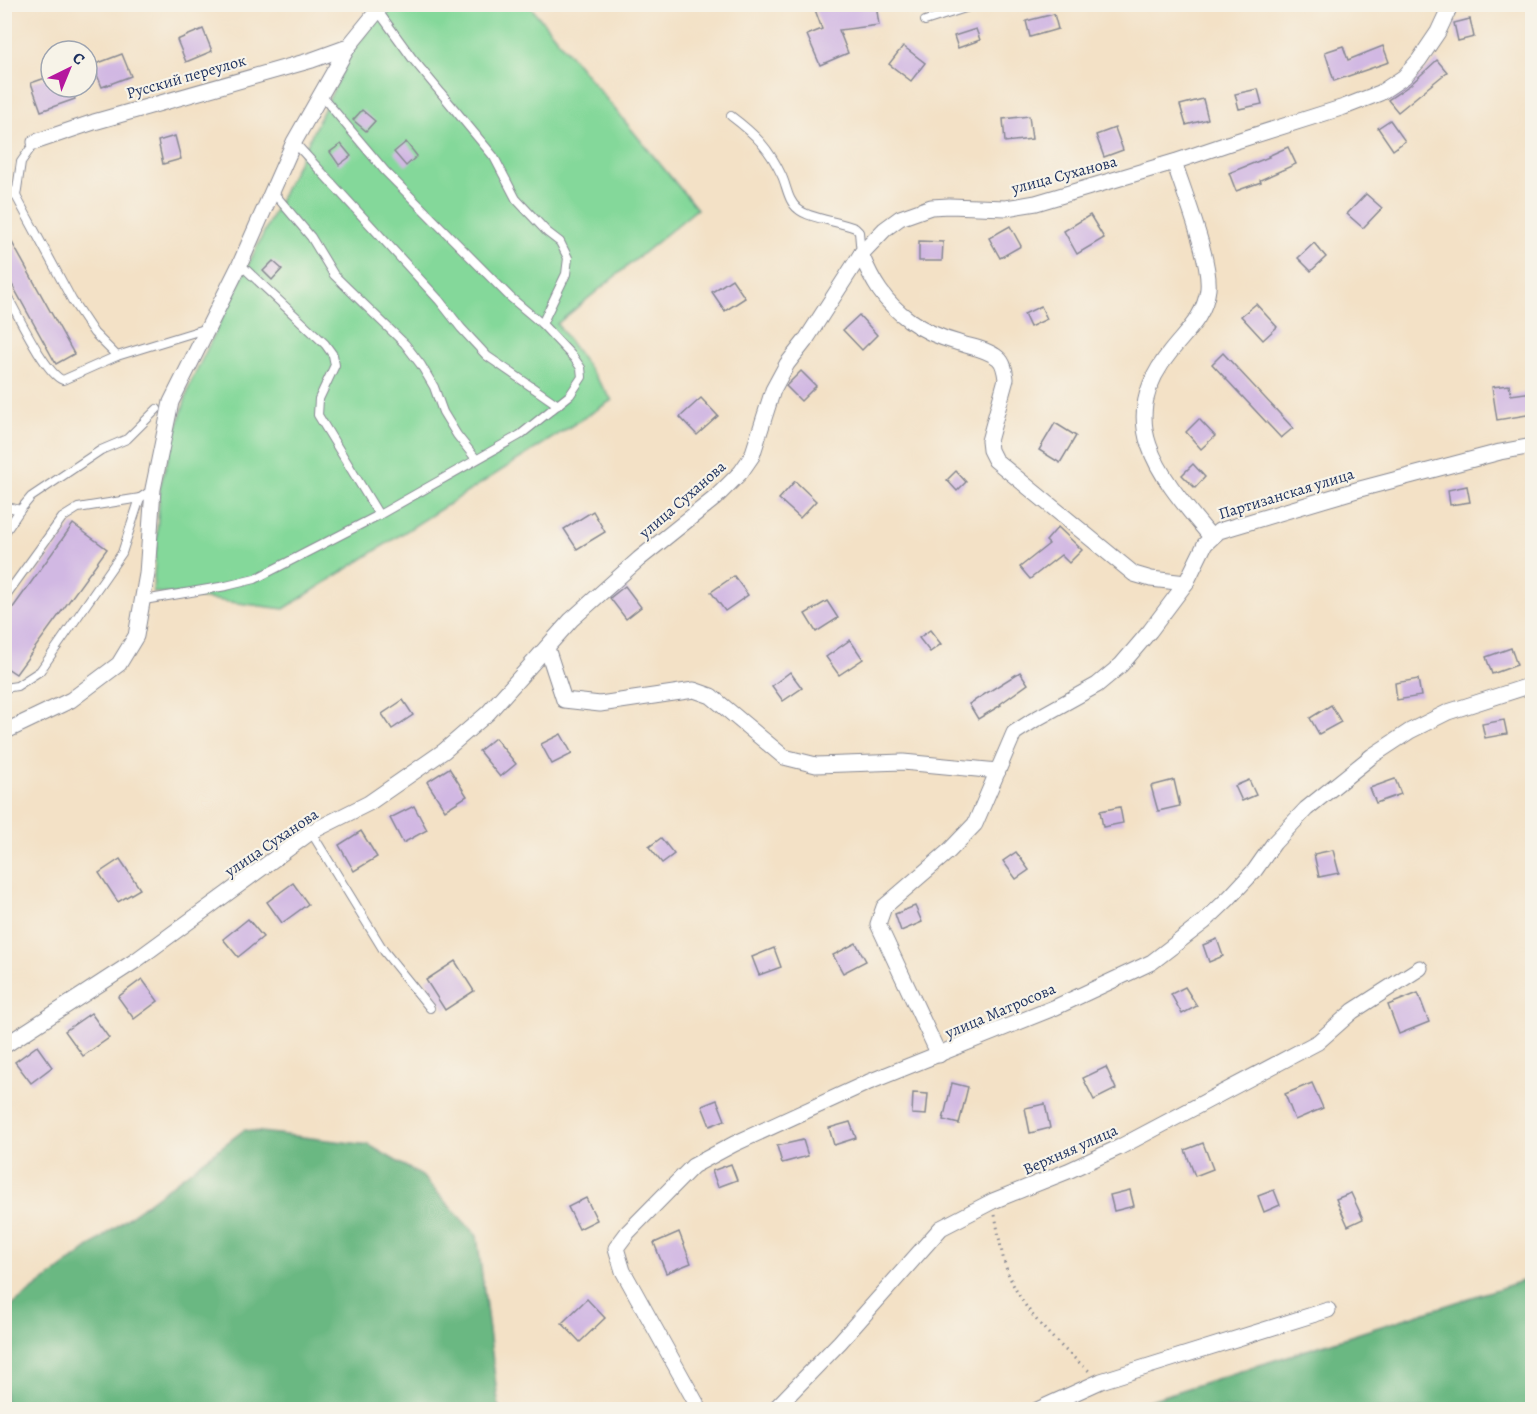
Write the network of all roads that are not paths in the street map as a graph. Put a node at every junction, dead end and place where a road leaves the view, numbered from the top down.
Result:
1 (978, 4) edge
2 (1451, 4) edge
3 (380, 8) edge
4 (925, 21) dead end
5 (348, 47) junction
6 (321, 94) junction
7 (731, 116) dead end
8 (35, 142) joint
9 (294, 142) junction
10 (1174, 162) junction
11 (4, 184) edge
12 (271, 190) junction
13 (16, 196) junction
14 (861, 254) junction
15 (240, 264) junction
16 (4, 290) edge
17 (542, 324) junction
18 (209, 328) junction
19 (117, 356) junction
20 (558, 405) junction
21 (157, 409) dead end
22 (1533, 446) edge
23 (476, 459) junction
24 (153, 489) junction
25 (140, 498) junction
26 (4, 506) edge
27 (20, 510) junction
28 (379, 515) junction
29 (4, 534) edge
30 (1211, 537) junction
31 (1186, 583) junction
32 (4, 598) edge
33 (144, 600) junction
34 (547, 648) junction
35 (1533, 685) edge
36 (4, 688) edge
37 (4, 732) edge
38 (998, 771) junction
39 (311, 832) junction
40 (1420, 968) dead end
41 (430, 1008) dead end
42 (4, 1046) edge
43 (939, 1055) junction
44 (1328, 1310) dead end
45 (700, 1410) edge
46 (774, 1410) edge
47 (1036, 1410) edge

1 - 4 lane
2 - 10 street, улица Суханова
3 - 5 street
3 - 17 lane
5 - 6 street
5 - 8 street, Русский переулок
6 - 9 street
6 - 17 lane
7 - 14 lane
8 - 13 lane
9 - 12 street
9 - 20 lane
10 - 14 street, улица Суханова
10 - 30 street
11 - 13 lane
12 - 15 street
12 - 23 lane
13 - 19 lane
14 - 31 street
14 - 34 street, улица Суханова
15 - 18 street
15 - 28 lane
16 - 19 lane
17 - 20 lane
18 - 19 lane
18 - 24 street
20 - 23 lane
21 - 27 lane
22 - 30 street, Партизанская улица
23 - 28 lane
24 - 25 lane
24 - 33 street
25 - 32 lane
25 - 36 lane
26 - 27 lane
27 - 29 lane
28 - 33 lane
30 - 31 street, Партизанская улица
31 - 38 street, Партизанская улица
33 - 37 street
34 - 38 street
34 - 39 street, улица Суханова
35 - 43 street, улица Матросова
38 - 43 street, Партизанская улица
39 - 41 lane
39 - 42 street, улица Суханова
40 - 46 street, Верхняя улица
43 - 45 street, улица Матросова
44 - 47 street

